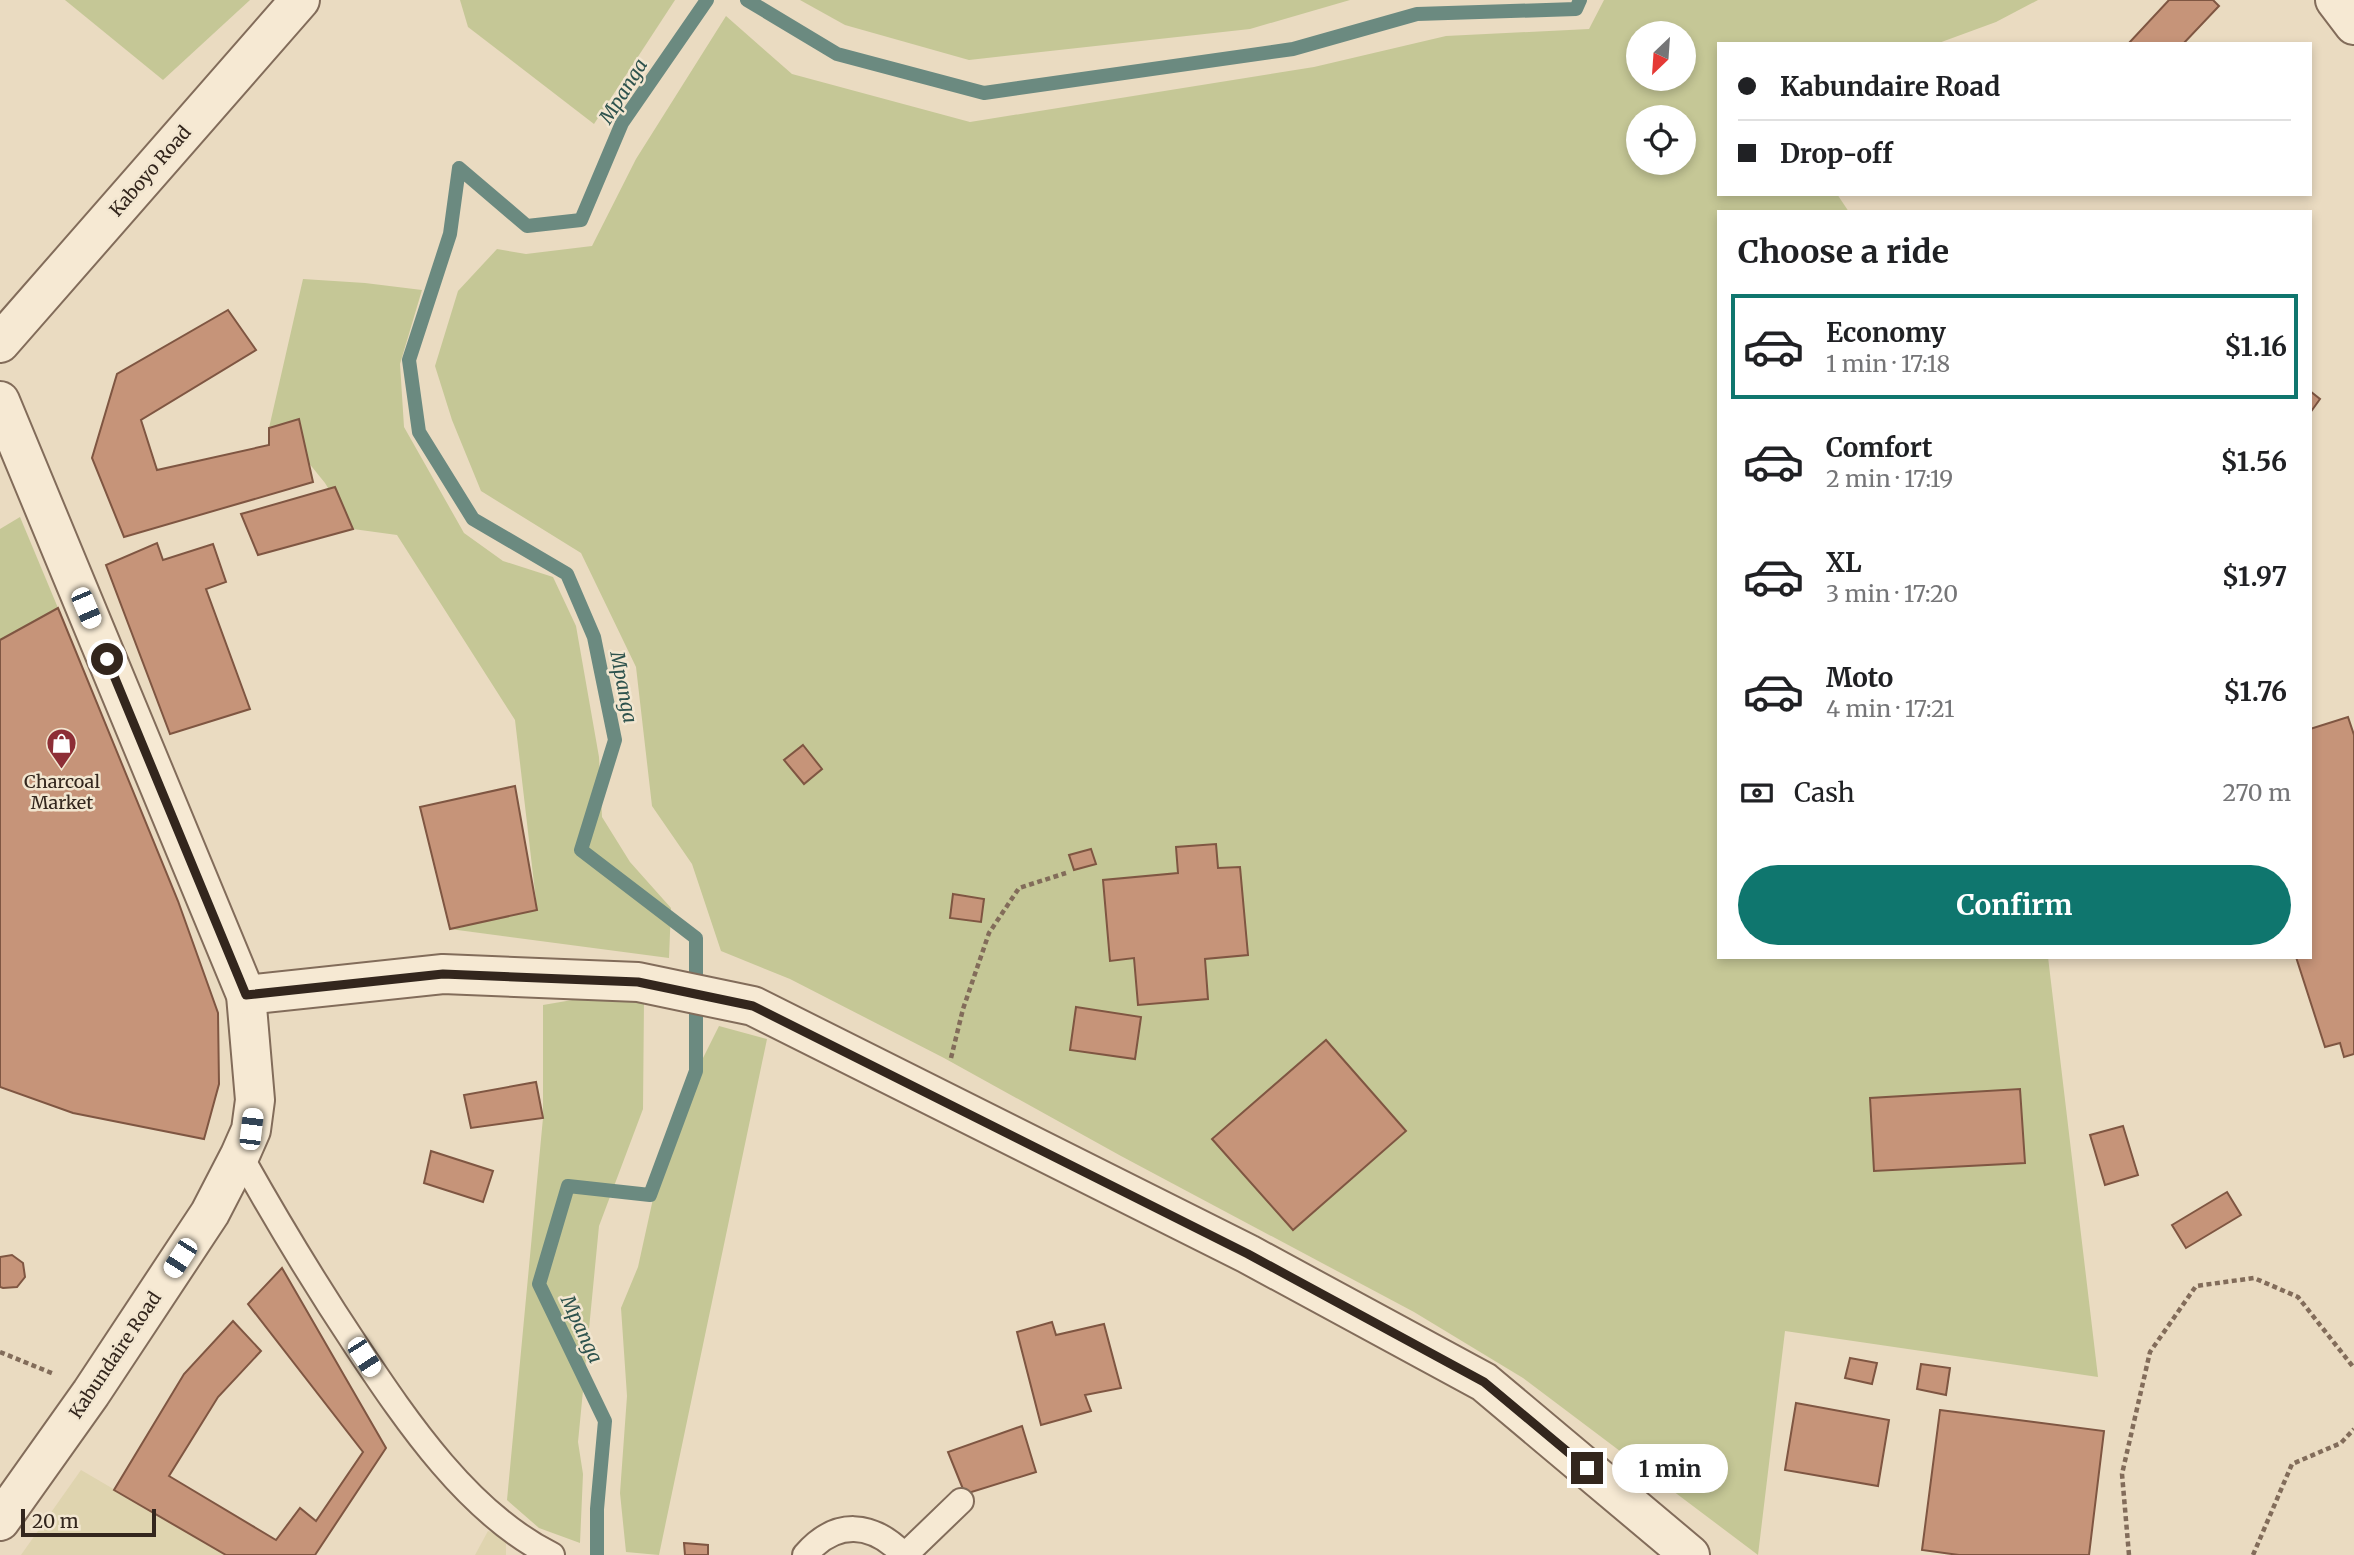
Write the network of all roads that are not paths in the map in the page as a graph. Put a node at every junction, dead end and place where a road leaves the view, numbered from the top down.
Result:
1 (300, 0) edge
2 (2336, 0) edge
3 (2354, 24) edge
4 (0, 343) edge
5 (0, 401) edge
6 (246, 995) junction
7 (240, 1155) junction
8 (961, 1501) dead end
9 (0, 1521) edge
10 (552, 1555) edge
11 (805, 1555) edge
12 (904, 1555) edge
13 (1690, 1555) edge

1 - 4 street, Kaboyo Road
2 - 3 street
5 - 6 street, Kabundaire Road
6 - 7 street, Kabundaire Road
6 - 13 street
7 - 9 street, Kabundaire Road
7 - 10 lane
8 - 12 lane
11 - 12 lane

